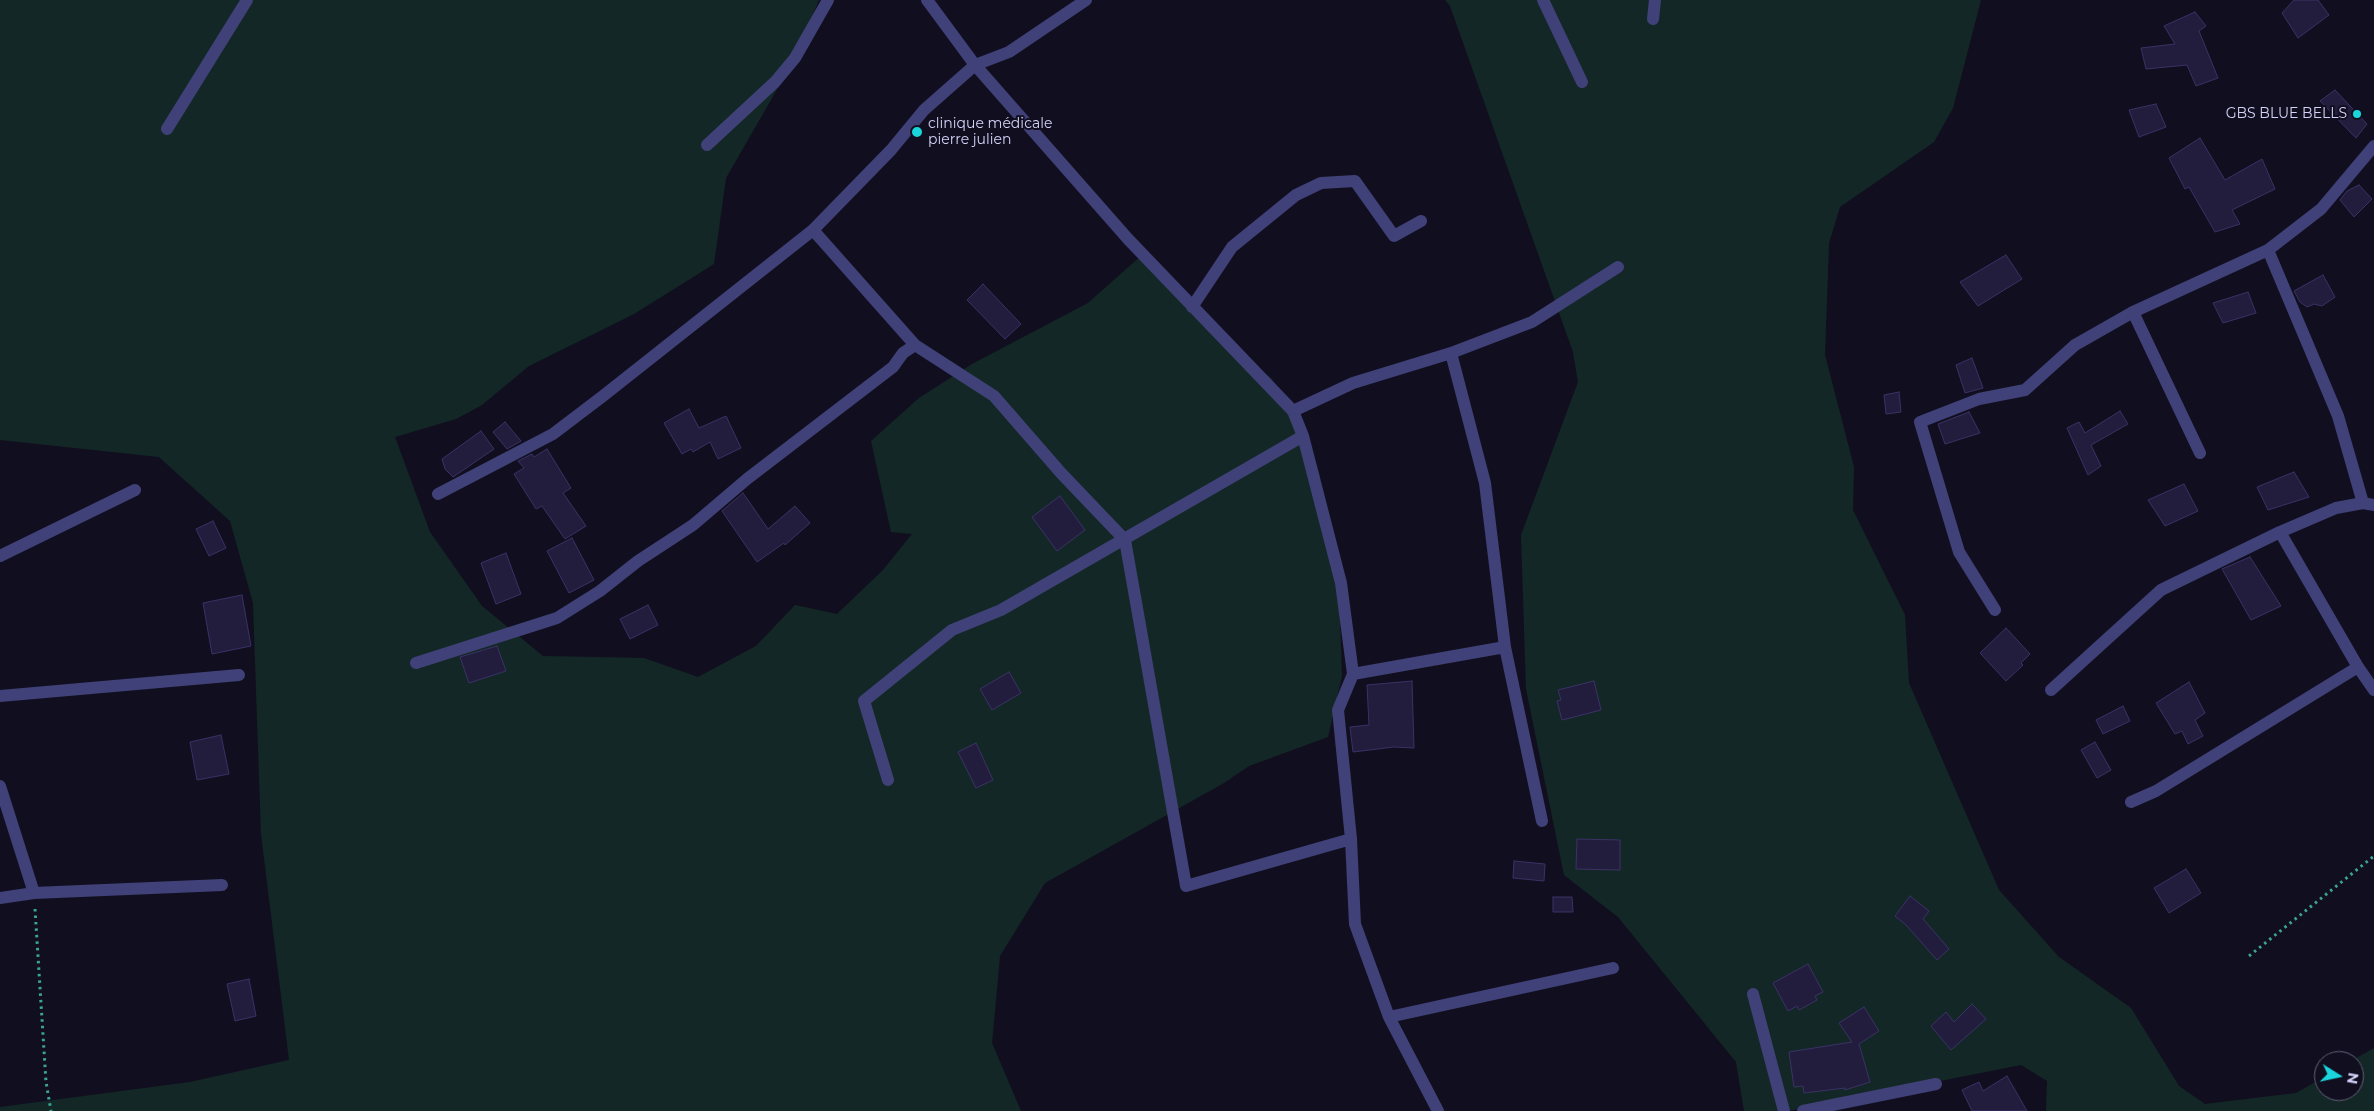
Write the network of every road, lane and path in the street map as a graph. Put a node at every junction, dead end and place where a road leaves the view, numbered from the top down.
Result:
1 (247, 0) edge
2 (828, 0) edge
3 (927, 0) edge
4 (1086, 0) edge
5 (1543, 0) edge
6 (1655, 0) edge
7 (1653, 19) dead end
8 (975, 65) junction
9 (1582, 82) dead end
10 (167, 129) dead end
11 (708, 145) dead end
12 (2374, 146) edge
13 (1421, 221) dead end
14 (813, 230) junction
15 (2268, 250) junction
16 (1618, 267) dead end
17 (1192, 307) junction
18 (2133, 312) junction
19 (915, 345) junction
20 (1451, 353) junction
21 (1293, 411) junction
22 (1303, 436) junction
23 (2200, 453) dead end
24 (135, 490) dead end
25 (438, 494) dead end
26 (2368, 504) edge
27 (2280, 532) junction
28 (1125, 540) junction
29 (0, 556) edge
30 (1995, 610) dead end
31 (1505, 647) junction
32 (416, 664) dead end
33 (2358, 667) junction
34 (1353, 674) junction
35 (239, 675) dead end
36 (2051, 690) dead end
37 (2374, 690) edge
38 (0, 696) edge
39 (888, 780) dead end
40 (0, 786) edge
41 (2131, 802) dead end
42 (1542, 821) dead end
43 (1351, 838) junction
44 (2374, 856) edge
45 (222, 885) dead end
46 (34, 893) junction
47 (0, 898) edge
48 (2249, 956) dead end
49 (1613, 968) dead end
50 (1753, 994) dead end
51 (1389, 1017) junction
52 (1936, 1084) dead end
53 (51, 1111) edge
54 (1438, 1111) edge
55 (1784, 1111) edge
56 (1803, 1111) edge

1 - 10 street
2 - 11 street
3 - 8 street
4 - 8 street
5 - 9 street
6 - 7 street
8 - 14 street
8 - 17 street
12 - 15 street
13 - 17 street
14 - 19 street
14 - 25 street
15 - 18 street
15 - 26 street
16 - 20 street
17 - 21 street
18 - 23 street
18 - 30 street
19 - 28 street
19 - 32 street
20 - 21 street
20 - 31 street
21 - 22 street
22 - 28 street
22 - 34 street
24 - 29 street
26 - 27 street
27 - 33 street
27 - 36 street
28 - 39 street
28 - 43 street
31 - 34 street
31 - 42 street
33 - 37 street
33 - 41 street
34 - 43 street
35 - 38 street
40 - 46 street
43 - 51 street
44 - 48 path
45 - 46 street
46 - 47 street
46 - 53 path
49 - 51 street
50 - 55 street
51 - 54 street
52 - 56 street

